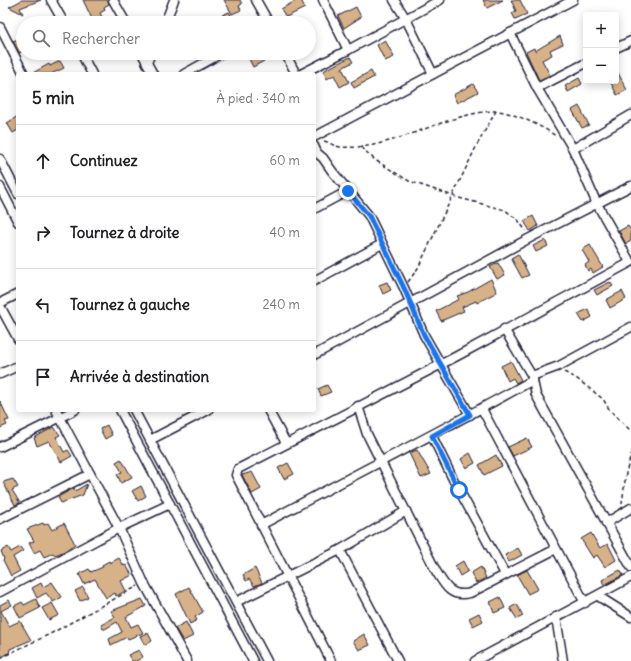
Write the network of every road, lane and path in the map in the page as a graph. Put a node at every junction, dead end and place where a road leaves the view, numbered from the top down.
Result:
1 (51, 0) edge
2 (113, 0) edge
3 (174, 0) edge
4 (256, 0) edge
5 (323, 0) edge
6 (394, 0) edge
7 (440, 0) edge
8 (573, 0) edge
9 (60, 16) edge
10 (122, 16) edge
11 (168, 16) edge
12 (264, 16) edge
13 (406, 19) junction
14 (0, 27) edge
15 (510, 33) junction
16 (631, 41) edge
17 (619, 47) edge
18 (348, 50) junction
19 (16, 58) edge
20 (17, 60) edge
21 (85, 60) edge
22 (146, 60) edge
23 (148, 60) edge
24 (209, 60) edge
25 (289, 60) edge
26 (147, 63) junction
27 (583, 65) edge
28 (23, 72) edge
29 (91, 72) edge
30 (152, 72) edge
31 (188, 72) edge
32 (295, 72) edge
33 (305, 72) edge
34 (433, 74) junction
35 (538, 88) junction
36 (496, 111) junction
37 (631, 115) edge
38 (318, 139) edge
39 (561, 139) dead end
40 (361, 146) junction
41 (316, 149) edge
42 (573, 149) junction
43 (0, 159) edge
44 (631, 186) edge
45 (0, 187) edge
46 (16, 190) edge
47 (348, 191) junction
48 (452, 196) junction
49 (597, 204) junction
50 (316, 208) edge
51 (16, 218) edge
52 (530, 238) junction
53 (382, 244) junction
54 (630, 262) edge
55 (316, 280) edge
56 (404, 288) junction
57 (16, 295) edge
58 (410, 303) junction
59 (0, 304) edge
60 (631, 327) edge
61 (504, 329) junction
62 (16, 335) edge
63 (316, 354) edge
64 (440, 364) junction
65 (559, 366) junction
66 (16, 367) edge
67 (0, 374) edge
68 (532, 378) junction
69 (358, 406) junction
70 (482, 409) junction
71 (121, 412) edge
72 (135, 412) edge
73 (202, 412) edge
74 (269, 412) edge
75 (58, 414) edge
76 (470, 415) junction
77 (631, 431) edge
78 (432, 436) junction
79 (150, 440) junction
80 (286, 443) junction
81 (0, 447) edge
82 (631, 456) edge
83 (381, 460) junction
84 (90, 474) junction
85 (170, 504) junction
86 (628, 510) edge
87 (406, 511) junction
88 (0, 519) edge
89 (606, 523) junction
90 (262, 525) junction
91 (119, 528) junction
92 (556, 549) junction
93 (340, 550) junction
94 (631, 567) edge
95 (505, 574) junction
96 (287, 575) junction
97 (631, 577) edge
98 (144, 583) junction
99 (0, 592) edge
100 (598, 596) junction
101 (236, 602) junction
102 (585, 603) junction
103 (556, 617) junction
104 (631, 617) edge
105 (0, 658) edge
106 (187, 661) edge
107 (253, 661) edge
108 (268, 661) edge
109 (331, 661) edge
110 (398, 661) edge
111 (475, 661) edge
112 (563, 661) edge

1 - 9 street
2 - 10 street
3 - 11 street
4 - 12 street
5 - 18 street
6 - 13 street
7 - 13 street
8 - 15 street
13 - 18 street
13 - 34 street
14 - 19 street
15 - 34 street
15 - 35 street
16 - 17 street
18 - 33 street
20 - 28 street
21 - 29 street
22 - 26 street
23 - 26 street
24 - 31 street
25 - 32 street
26 - 30 street
27 - 35 street
34 - 38 street
35 - 42 street
36 - 39 path
36 - 40 path
36 - 48 path
37 - 42 street
38 - 40 path
40 - 48 path
41 - 47 street
42 - 49 street
43 - 46 street
44 - 49 street
45 - 51 street
47 - 50 street
47 - 53 street
48 - 52 path
48 - 56 path
49 - 52 street
49 - 54 street
52 - 58 street
53 - 55 street
53 - 56 street
54 - 61 street
56 - 58 street
57 - 59 street
58 - 63 street
58 - 64 street
59 - 62 street
60 - 65 street
61 - 64 street
61 - 68 street
64 - 69 street
64 - 76 street
65 - 68 street
65 - 77 path
66 - 67 street
68 - 70 street
68 - 89 street
69 - 80 street
69 - 83 street
70 - 76 street
70 - 92 street
71 - 85 street
72 - 79 street
73 - 79 street
74 - 80 street
75 - 81 street
75 - 84 street
76 - 78 street
78 - 83 street
78 - 95 street
79 - 101 street
80 - 90 street
82 - 86 path
83 - 87 street
83 - 90 street
84 - 88 street
84 - 91 street
85 - 91 street
85 - 107 street
86 - 89 street
87 - 93 street
87 - 95 street
89 - 94 street
90 - 96 street
91 - 98 street
91 - 99 street
92 - 95 street
92 - 102 street
93 - 96 street
93 - 110 street
96 - 101 street
96 - 109 street
97 - 100 street
98 - 105 path
98 - 106 street
100 - 102 street
100 - 104 street
101 - 108 street
102 - 103 street
103 - 111 street
103 - 112 street

